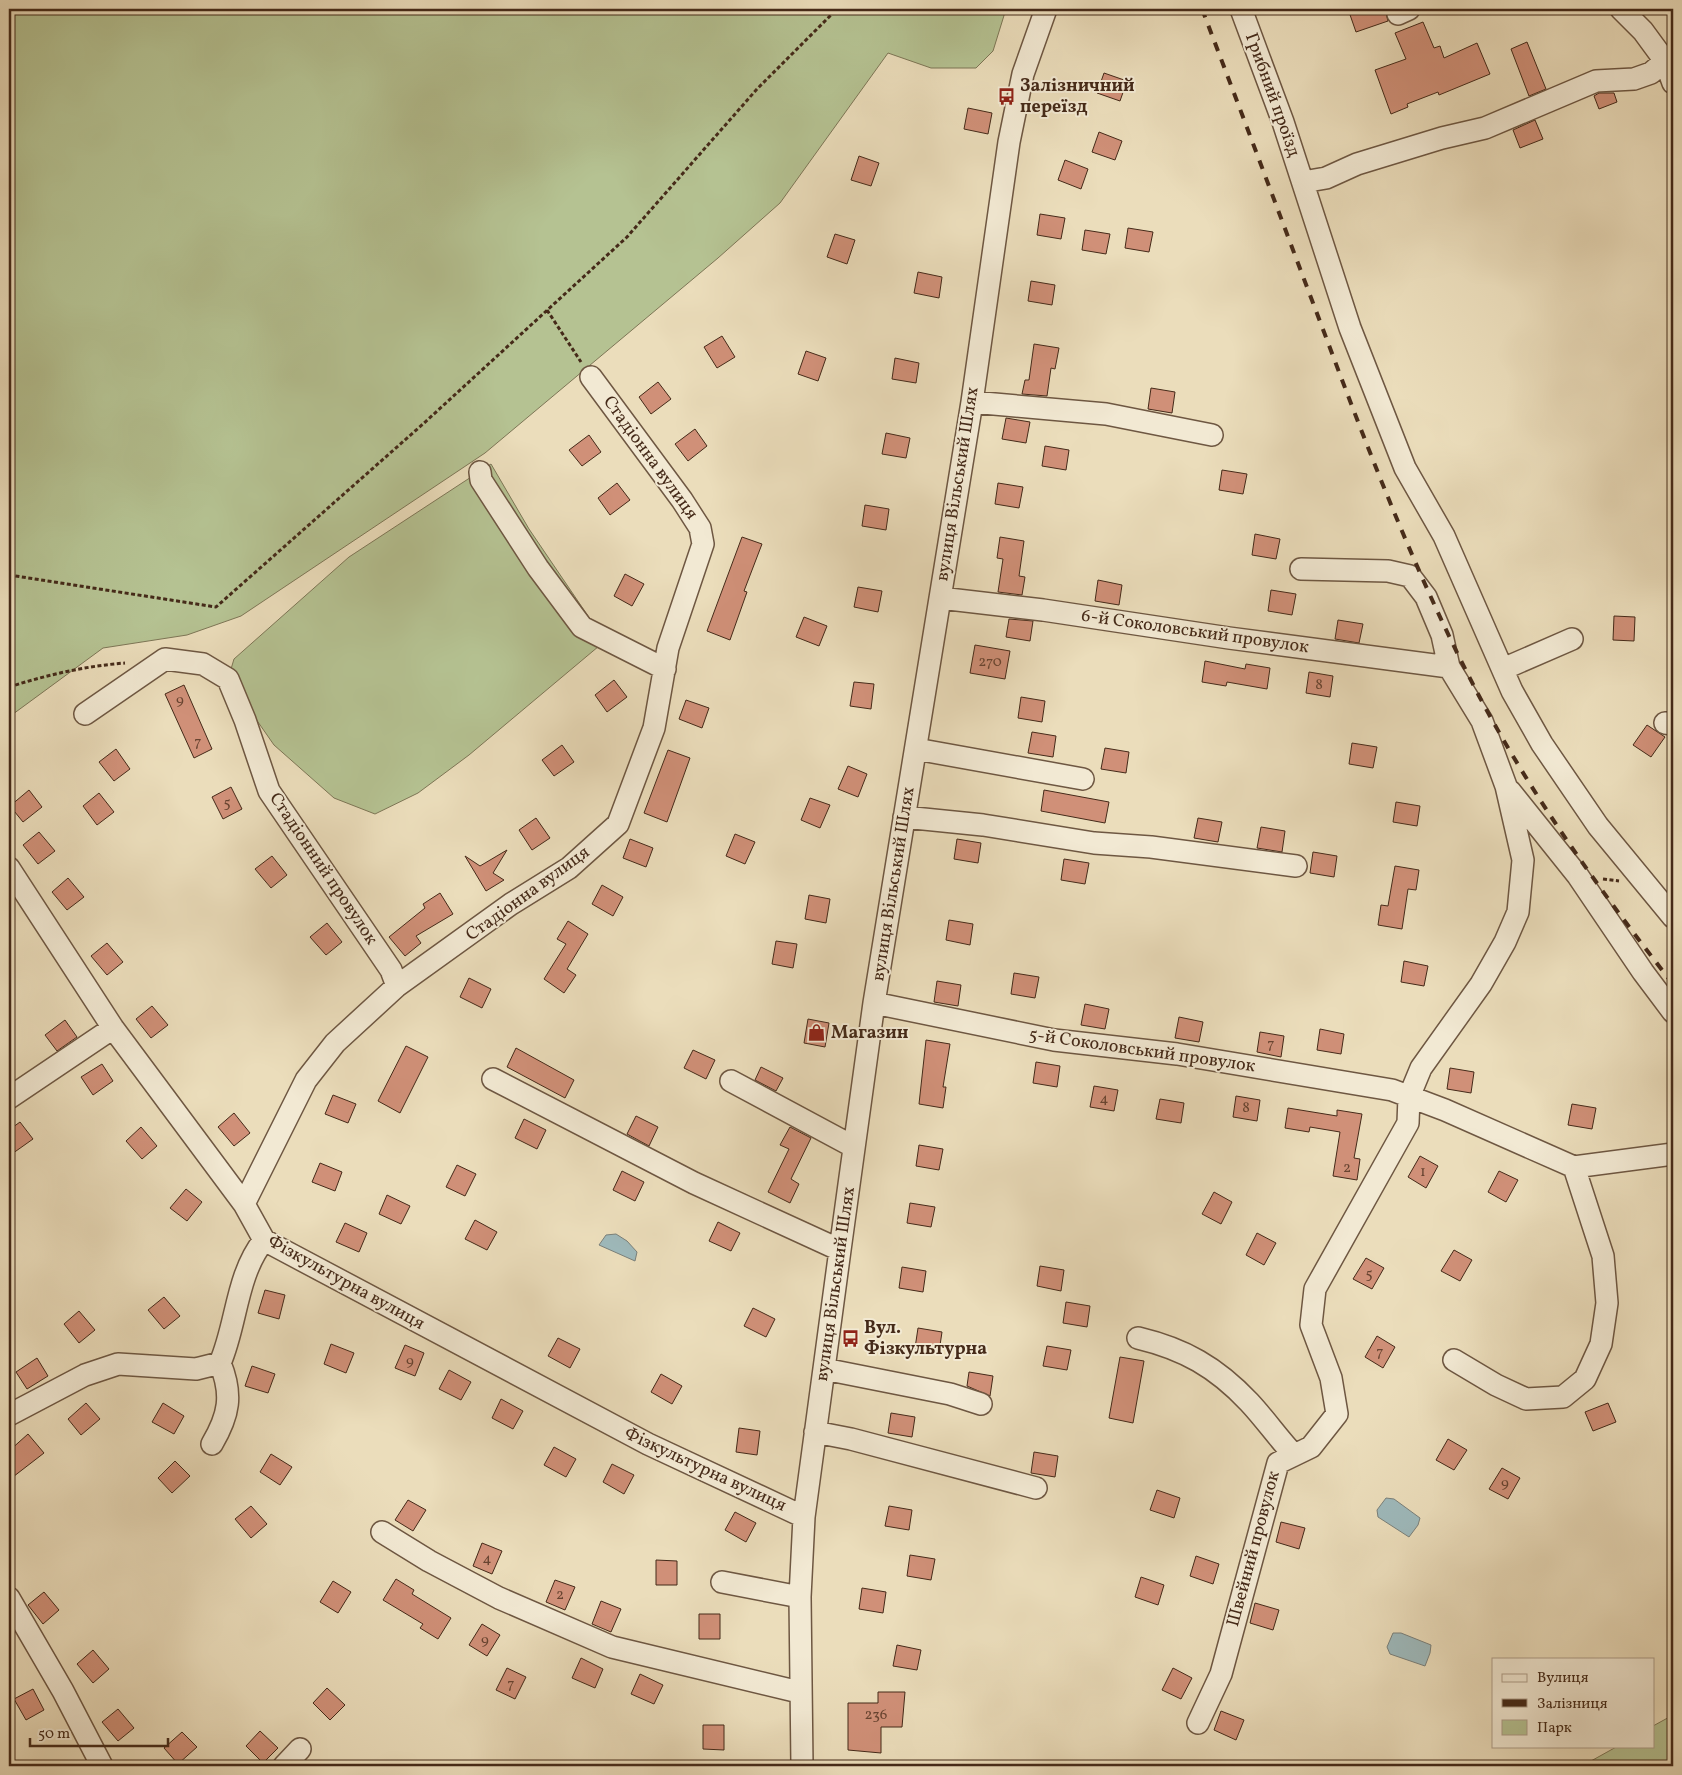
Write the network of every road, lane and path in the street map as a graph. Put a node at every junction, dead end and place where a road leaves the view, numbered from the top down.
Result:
1 (837, 9) edge
2 (1046, 9) edge
3 (1241, 9) edge
4 (1621, 9) edge
5 (1669, 59) edge
6 (1673, 83) edge
7 (1303, 182) junction
8 (548, 310) junction
9 (591, 377) joint
10 (972, 402) junction
11 (1212, 434) dead end
12 (480, 472) dead end
13 (1301, 569) dead end
14 (9, 575) edge
15 (940, 598) junction
16 (1572, 639) dead end
17 (127, 662) dead end
18 (1450, 667) junction
19 (665, 669) junction
20 (1503, 669) junction
21 (9, 687) edge
22 (84, 714) dead end
23 (916, 749) junction
24 (1083, 779) dead end
25 (1506, 786) junction
26 (904, 817) junction
27 (1296, 866) dead end
28 (9, 868) edge
29 (1673, 917) edge
30 (397, 986) junction
31 (874, 1004) junction
32 (1673, 1012) edge
33 (113, 1028) junction
34 (493, 1079) dead end
35 (731, 1081) dead end
36 (1409, 1097) junction
37 (9, 1098) edge
38 (854, 1148) junction
39 (1673, 1154) edge
40 (1574, 1167) junction
41 (244, 1204) junction
42 (264, 1240) junction
43 (840, 1250) junction
44 (1138, 1338) dead end
45 (1454, 1360) dead end
46 (220, 1363) junction
47 (824, 1369) junction
48 (981, 1404) dead end
49 (9, 1415) edge
50 (816, 1432) junction
51 (212, 1444) dead end
52 (1294, 1455) junction
53 (1036, 1488) dead end
54 (804, 1517) junction
55 (382, 1532) dead end
56 (722, 1582) dead end
57 (800, 1597) junction
58 (9, 1598) edge
59 (799, 1692) junction
60 (1198, 1723) dead end
61 (300, 1749) dead end
62 (102, 1766) edge
63 (284, 1766) edge
64 (802, 1766) edge

1 - 8 path
2 - 10 street, вулиця Вільський Шлях
3 - 7 street, Грибний проїзд
4 - 5 street
5 - 6 street
5 - 7 street
7 - 20 street, Грибний проїзд
8 - 9 path
8 - 14 path
9 - 19 street, Стадіонна вулиця
10 - 11 street
10 - 15 street, вулиця Вільський Шлях
12 - 19 street
13 - 18 street
15 - 18 street, 6-й Соколовський провулок
15 - 23 street, вулиця Вільський Шлях
16 - 20 street
17 - 21 path
18 - 25 street
19 - 30 street, Стадіонна вулиця
20 - 29 street, Грибний проїзд
22 - 30 street, Стадіонний провулок
23 - 24 street
23 - 26 street, вулиця Вільський Шлях
25 - 32 street
25 - 36 street
26 - 27 street
26 - 31 street, вулиця Вільський Шлях
28 - 33 street, Фізкультурна вулиця
30 - 41 street, Стадіонна вулиця
31 - 36 street, 5-й Соколовський провулок
31 - 38 street, вулиця Вільський Шлях
33 - 37 street
33 - 41 street, Фізкультурна вулиця
34 - 43 street
35 - 38 street
36 - 40 street, 5-й Соколовський провулок
36 - 52 street, Швейний провулок
38 - 43 street, вулиця Вільський Шлях
39 - 40 street
40 - 45 street
41 - 42 street, Фізкультурна вулиця
42 - 46 street
42 - 54 street, Фізкультурна вулиця
43 - 47 street, вулиця Вільський Шлях
44 - 52 street
46 - 49 street
46 - 51 street
47 - 48 street
47 - 50 street, вулиця Вільський Шлях
50 - 53 street
50 - 54 street, вулиця Вільський Шлях
52 - 60 street, Швейний провулок
54 - 57 street, вулиця Вільський Шлях
55 - 59 street
56 - 57 street
57 - 59 street, вулиця Вільський Шлях
58 - 62 street
59 - 64 street, вулиця Вільський Шлях
61 - 63 street

